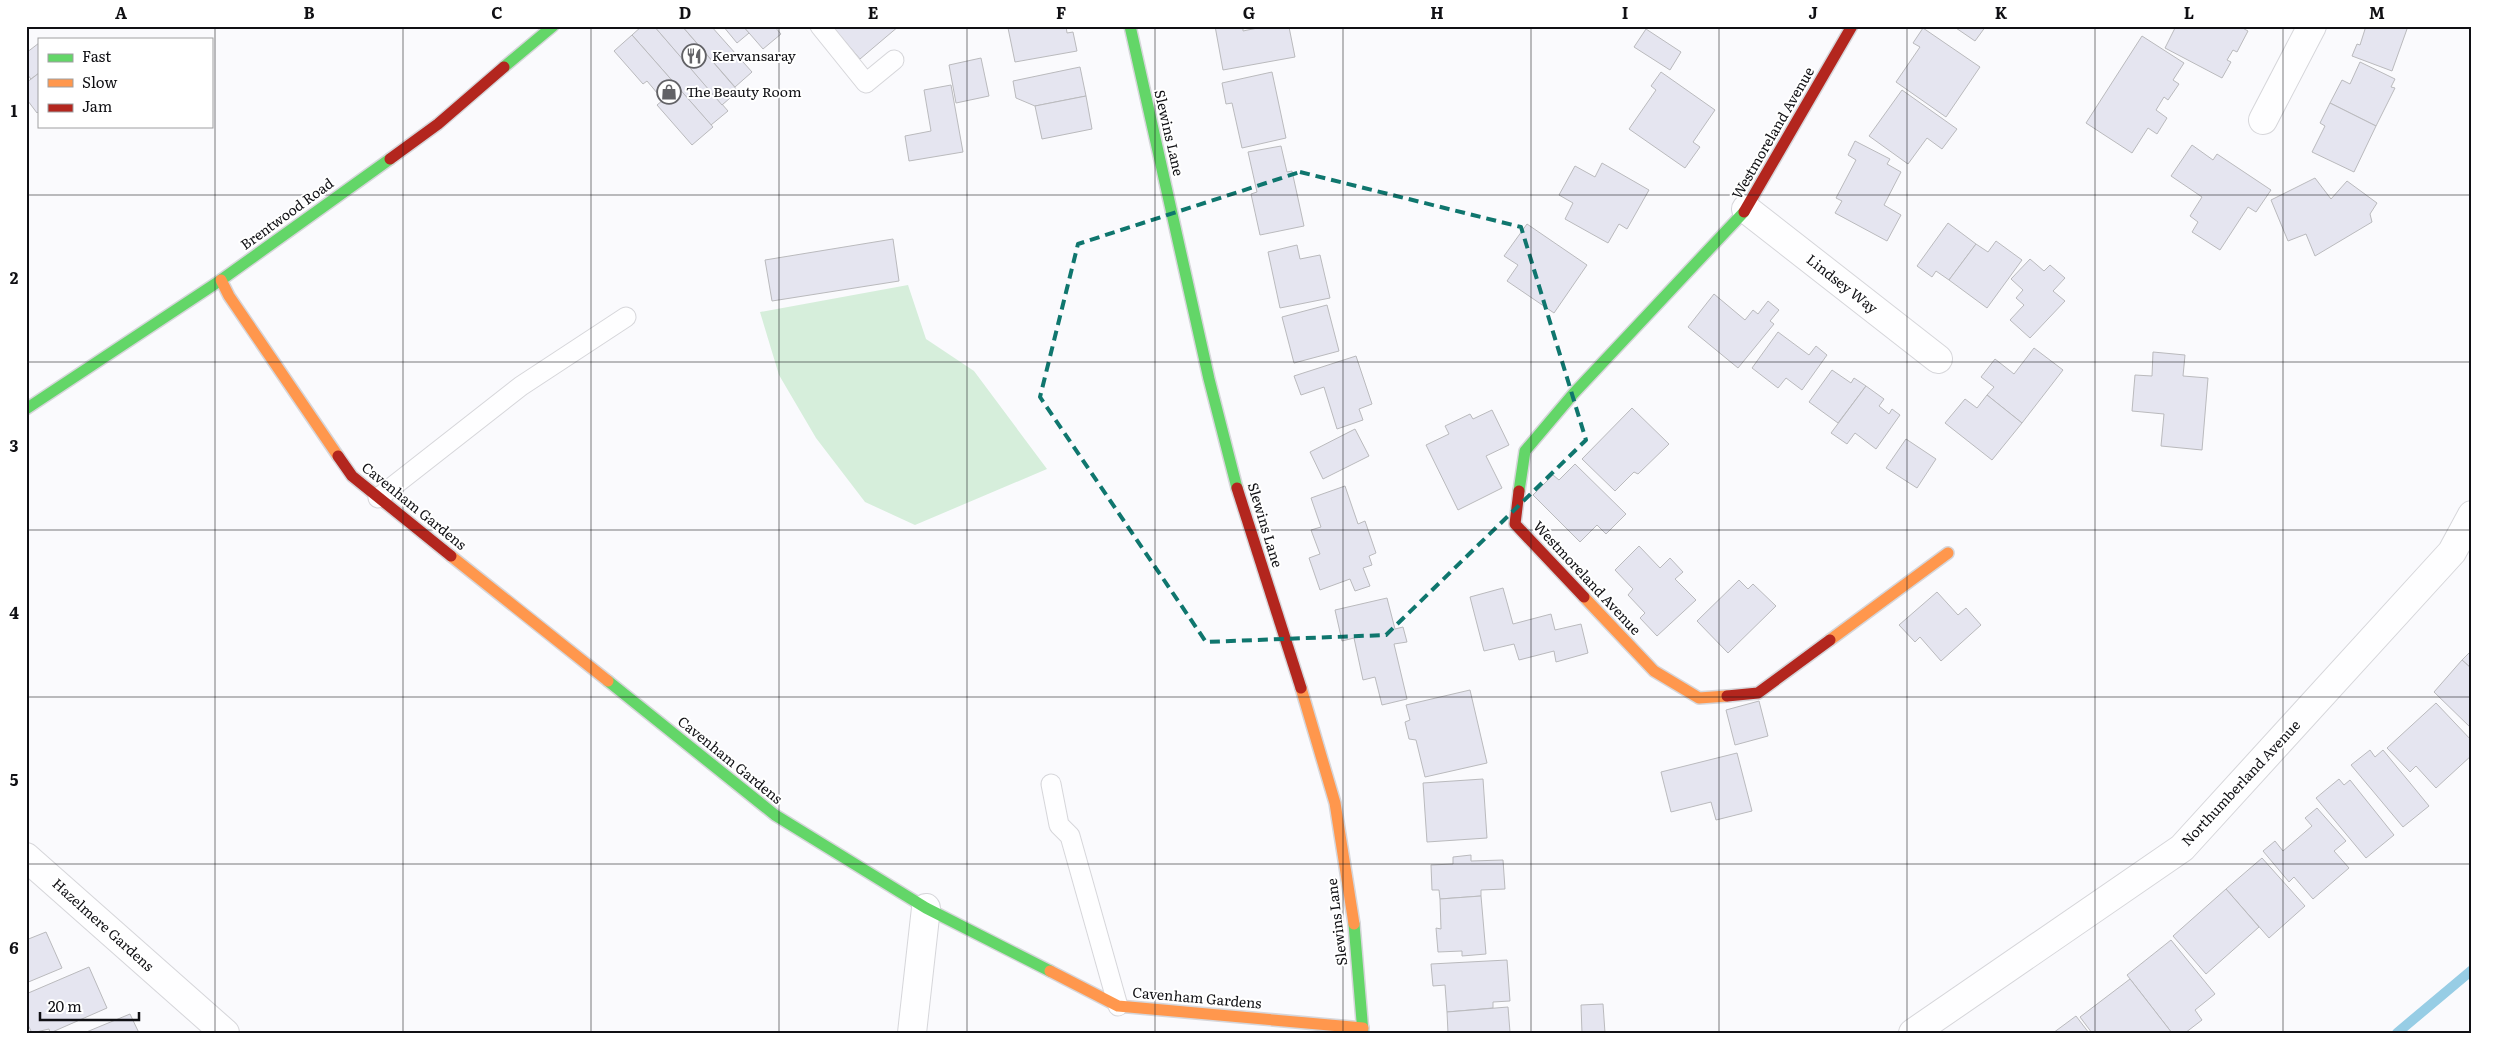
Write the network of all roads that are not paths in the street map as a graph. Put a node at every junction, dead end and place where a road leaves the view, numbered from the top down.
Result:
1 (820, 26) edge
2 (1130, 26) edge
3 (1852, 26) edge
4 (2312, 26) edge
5 (547, 28) edge
6 (894, 60) dead end
7 (2263, 120) dead end
8 (1746, 209) junction
9 (221, 280) junction
10 (626, 317) dead end
11 (1938, 359) dead end
12 (26, 409) edge
13 (378, 498) junction
14 (2472, 515) edge
15 (1948, 553) dead end
16 (1052, 784) dead end
17 (26, 857) edge
18 (926, 908) junction
19 (1118, 1006) junction
20 (1363, 1030) edge
21 (225, 1033) edge
22 (912, 1033) edge
23 (1913, 1033) edge

1 - 6 lane
2 - 20 street, Slewins Lane
3 - 8 street, Westmoreland Avenue
4 - 7 street
5 - 9 street, Brentwood Road
8 - 11 street, Lindsey Way
8 - 15 street, Westmoreland Avenue
9 - 12 street, Brentwood Road
9 - 13 street, Cavenham Gardens
10 - 13 lane
13 - 18 street, Cavenham Gardens
14 - 23 street, Northumberland Avenue
16 - 19 lane
17 - 21 street, Hazelmere Gardens
18 - 19 street, Cavenham Gardens
18 - 22 street
19 - 20 street, Cavenham Gardens

